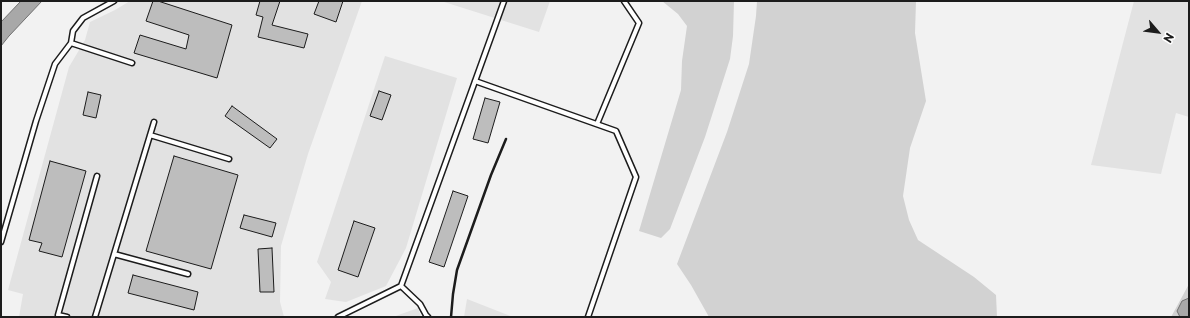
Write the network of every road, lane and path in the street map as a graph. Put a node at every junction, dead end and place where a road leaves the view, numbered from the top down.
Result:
1 (114, 1) edge
2 (504, 1) edge
3 (624, 1) edge
4 (71, 43) junction
5 (132, 63) dead end
6 (475, 81) junction
7 (154, 122) dead end
8 (597, 124) junction
9 (150, 135) junction
10 (229, 159) dead end
11 (97, 176) dead end
12 (1, 242) edge
13 (114, 254) junction
14 (188, 274) dead end
15 (401, 286) junction
16 (68, 317) edge
17 (95, 317) edge
18 (338, 317) edge
19 (428, 317) edge
20 (588, 317) edge

1 - 4 lane
2 - 6 lane
3 - 8 lane
4 - 5 lane
4 - 12 lane
6 - 8 lane
6 - 15 lane
7 - 9 lane
8 - 20 lane
9 - 10 lane
9 - 13 lane
11 - 16 lane
13 - 14 lane
13 - 17 lane
15 - 18 lane
15 - 19 lane

